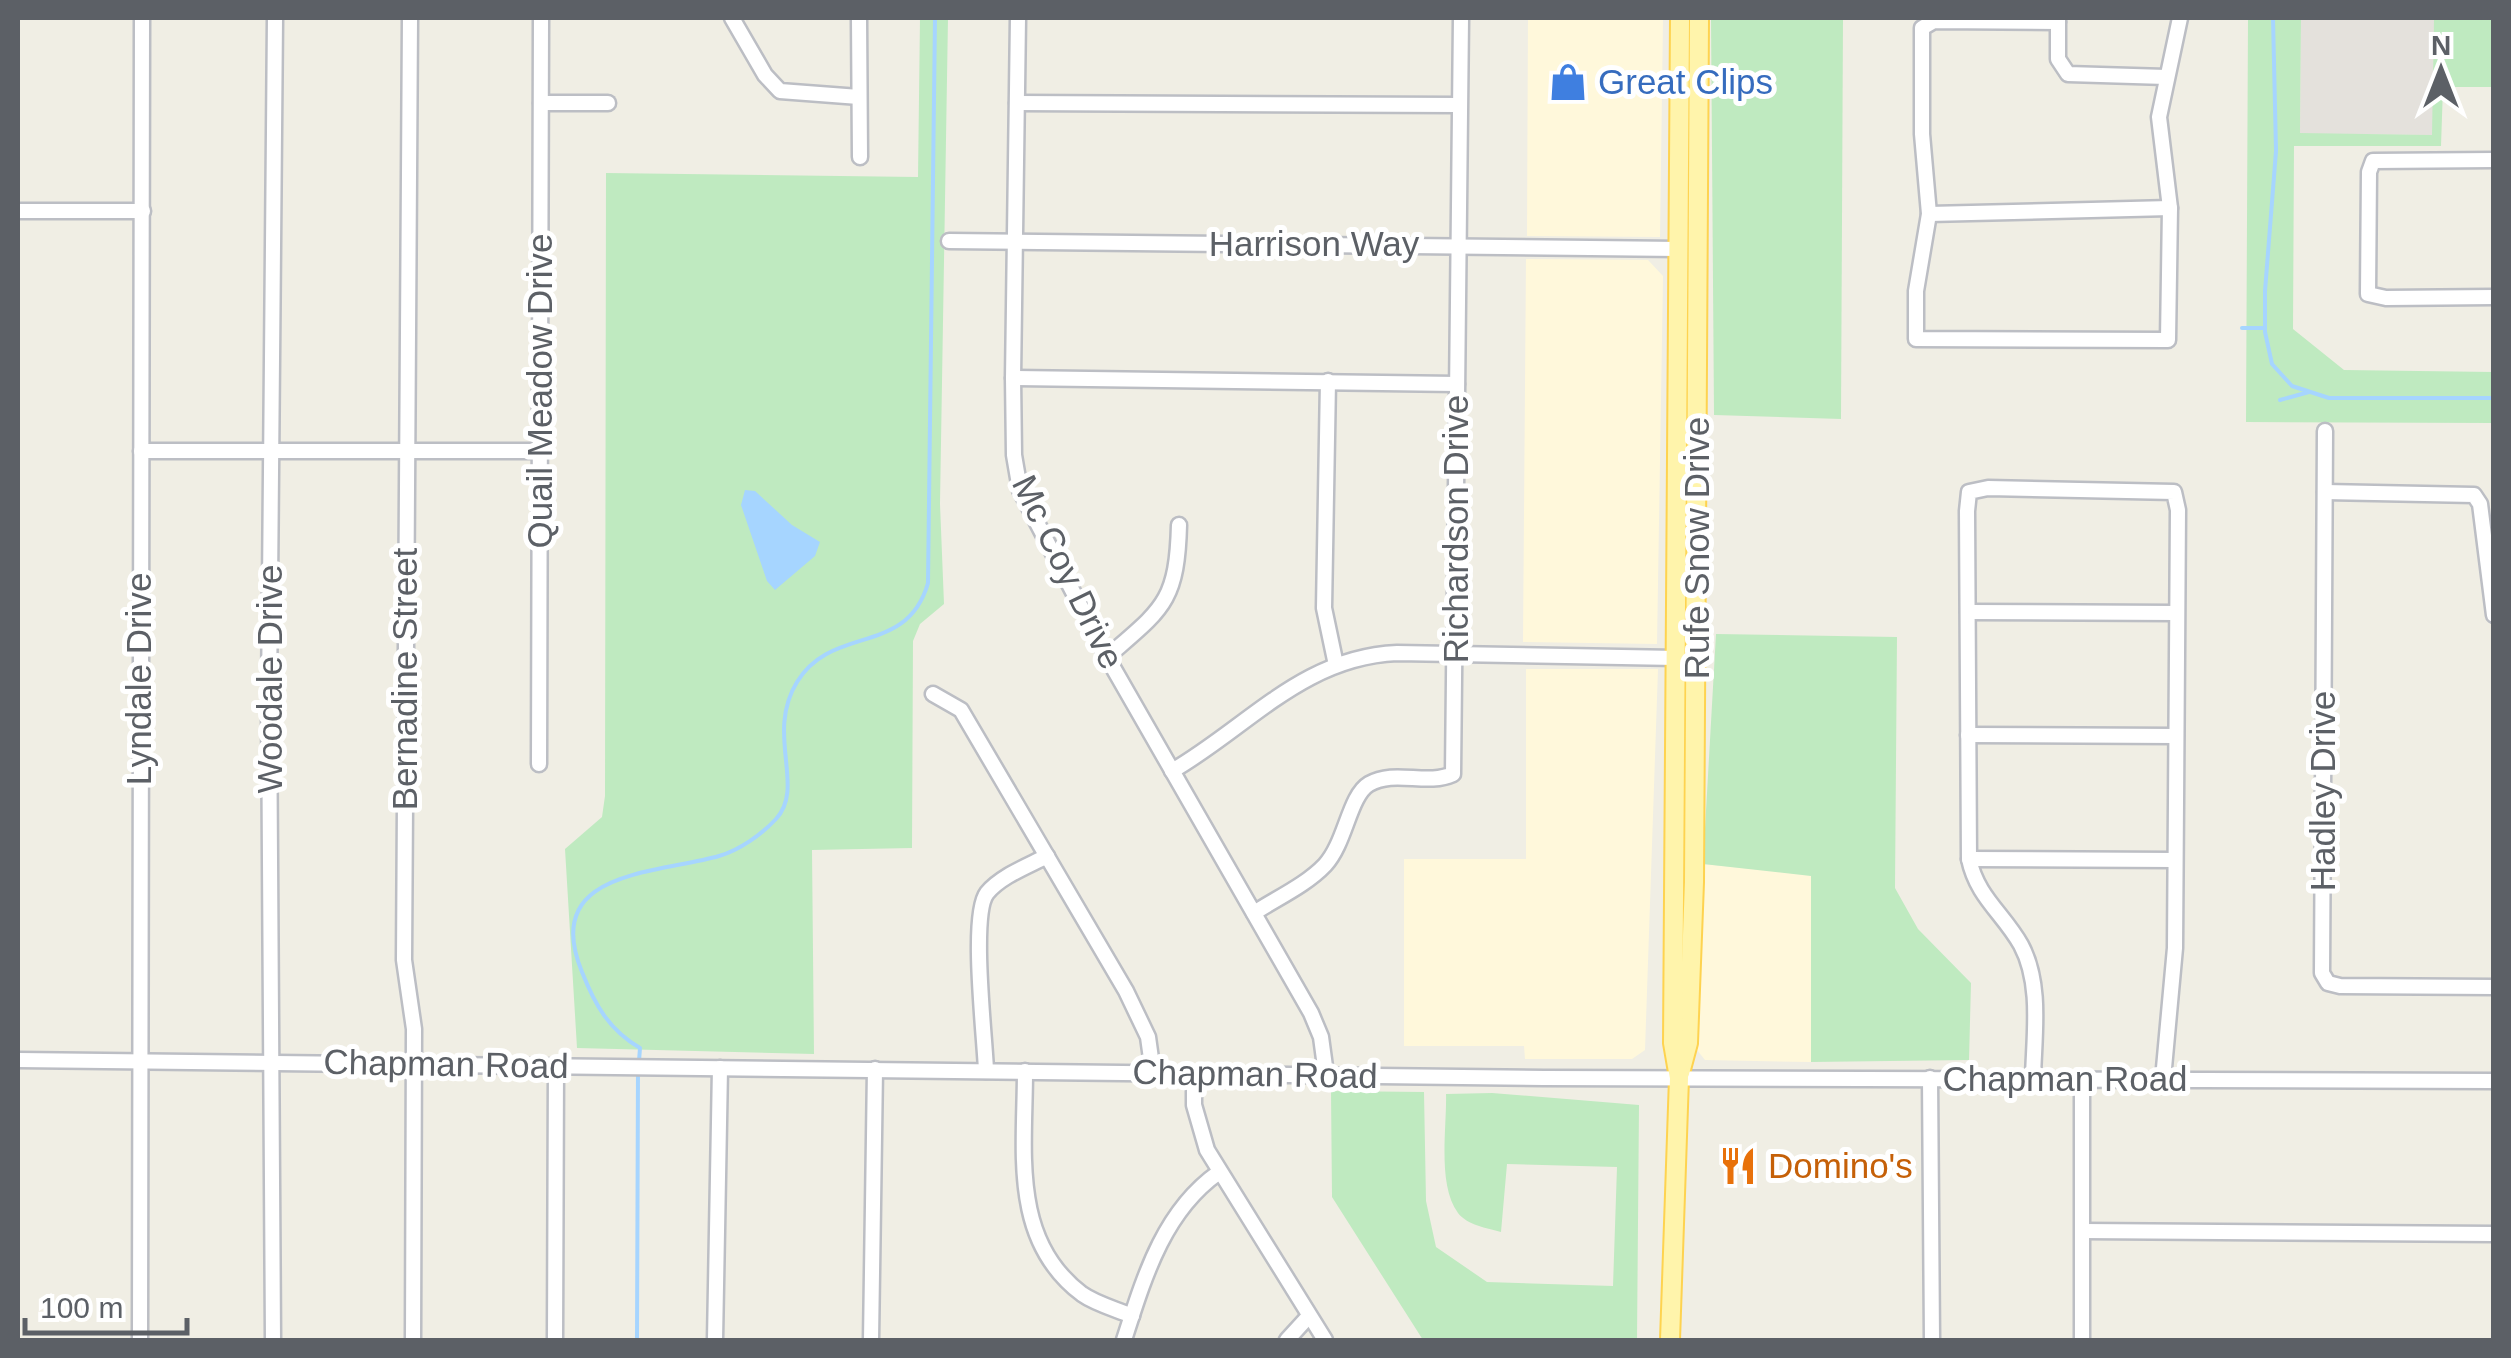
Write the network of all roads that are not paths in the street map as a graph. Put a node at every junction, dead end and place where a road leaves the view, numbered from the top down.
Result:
1 (142, 18) edge
2 (275, 18) edge
3 (410, 18) edge
4 (541, 18) edge
5 (732, 18) edge
6 (859, 18) edge
7 (1018, 18) edge
8 (1461, 18) edge
9 (1680, 18) edge
10 (1700, 18) edge
11 (2180, 18) edge
12 (2058, 20) edge
13 (2166, 78) junction
14 (858, 97) junction
15 (540, 103) junction
16 (608, 103) dead end
17 (1016, 103) junction
18 (1459, 105) junction
19 (860, 157) dead end
20 (2494, 160) edge
21 (2170, 208) junction
22 (18, 211) edge
23 (143, 211) junction
24 (1929, 214) junction
25 (948, 240) dead end
26 (1014, 241) junction
27 (1457, 244) junction
28 (1678, 249) junction
29 (2494, 298) edge
30 (1013, 378) junction
31 (1328, 381) junction
32 (1457, 384) junction
33 (2325, 430) dead end
34 (141, 450) junction
35 (272, 450) junction
36 (406, 450) junction
37 (540, 450) junction
38 (2325, 492) junction
39 (1178, 525) dead end
40 (1968, 612) junction
41 (2176, 613) junction
42 (2494, 615) edge
43 (1456, 654) junction
44 (1107, 658) junction
45 (1677, 658) junction
46 (1336, 665) junction
47 (933, 694) dead end
48 (1968, 735) junction
49 (2176, 736) junction
50 (538, 764) dead end
51 (1172, 772) junction
52 (1047, 856) junction
53 (1969, 859) junction
54 (2176, 860) junction
55 (1254, 912) junction
56 (2494, 987) edge
57 (18, 1060) edge
58 (140, 1062) junction
59 (271, 1063) junction
60 (414, 1064) junction
61 (556, 1065) junction
62 (720, 1068) junction
63 (876, 1069) junction
64 (986, 1071) junction
65 (1024, 1071) junction
66 (1153, 1073) junction
67 (1194, 1074) junction
68 (1326, 1074) junction
69 (1679, 1078) junction
70 (1930, 1078) junction
71 (2033, 1078) junction
72 (2082, 1078) junction
73 (2163, 1079) junction
74 (2494, 1081) edge
75 (1218, 1173) junction
76 (2083, 1231) junction
77 (2494, 1234) edge
78 (1132, 1316) junction
79 (1309, 1316) junction
80 (140, 1340) edge
81 (273, 1340) edge
82 (412, 1340) edge
83 (555, 1340) edge
84 (715, 1340) edge
85 (871, 1340) edge
86 (1124, 1340) edge
87 (1287, 1340) edge
88 (1325, 1340) edge
89 (1670, 1340) edge
90 (1932, 1340) edge
91 (2082, 1340) edge

1 - 23 street, Lyndale Drive
2 - 35 street, Woodale Drive
3 - 36 street, Bernadine Street
4 - 15 street, Quail Meadow Drive
5 - 14 street
6 - 14 street
7 - 17 street, Mc Coy Drive
8 - 18 street, Richardson Drive
9 - 28 main road, Rufe Snow Drive
10 - 69 main road, Rufe Snow Drive
11 - 13 street
12 - 13 street
12 - 24 street
13 - 21 street
14 - 19 street
15 - 16 street
15 - 37 street, Quail Meadow Drive
17 - 18 street
17 - 26 street, Mc Coy Drive
18 - 27 street, Richardson Drive
20 - 29 street
21 - 24 street
21 - 24 street
22 - 23 street
23 - 34 street, Lyndale Drive
25 - 26 street, Harrison Way
26 - 27 street, Harrison Way
26 - 30 street, Mc Coy Drive
27 - 28 street, Harrison Way
27 - 32 street, Richardson Drive
28 - 45 main road, Rufe Snow Drive
30 - 31 street
30 - 44 street, Mc Coy Drive
31 - 32 street
31 - 46 street
32 - 43 street, Richardson Drive
33 - 38 street, Hadley Drive
34 - 35 street
34 - 58 street, Lyndale Drive
35 - 36 street
35 - 59 street, Woodale Drive
36 - 37 street
36 - 60 street, Bernadine Street
37 - 50 street, Quail Meadow Drive
38 - 42 street
38 - 56 street, Hadley Drive
39 - 44 street
40 - 41 street
40 - 41 street
40 - 48 street
41 - 49 street
43 - 45 street
43 - 46 street
43 - 55 street, Richardson Drive
44 - 51 street, Mc Coy Drive
45 - 69 main road, Rufe Snow Drive
46 - 51 street
47 - 52 street
48 - 49 street
48 - 53 street
49 - 54 street
51 - 55 street, Mc Coy Drive
52 - 64 street
52 - 66 street
53 - 54 street
53 - 71 street
54 - 73 street
55 - 68 street, Mc Coy Drive
57 - 58 street, Chapman Road
58 - 59 street, Chapman Road
58 - 80 street, Lyndale Drive
59 - 60 street, Chapman Road
59 - 81 street, Woodale Drive
60 - 61 street, Chapman Road
60 - 82 street, Bernadine Street
61 - 62 street, Chapman Road
61 - 83 street
62 - 63 street, Chapman Road
62 - 84 street
63 - 64 street, Chapman Road
63 - 85 street
64 - 65 street, Chapman Road
65 - 66 street, Chapman Road
65 - 78 street
66 - 67 street, Chapman Road
67 - 68 street, Chapman Road
67 - 75 street
68 - 69 street, Chapman Road
69 - 70 street, Chapman Road
69 - 89 main road, Rufe Snow Drive
70 - 71 street, Chapman Road
70 - 90 street
71 - 72 street, Chapman Road
72 - 73 street, Chapman Road
72 - 76 street
73 - 74 street, Chapman Road
75 - 78 street
75 - 79 street
76 - 77 street
76 - 91 street
78 - 86 street
79 - 87 street
79 - 88 street

